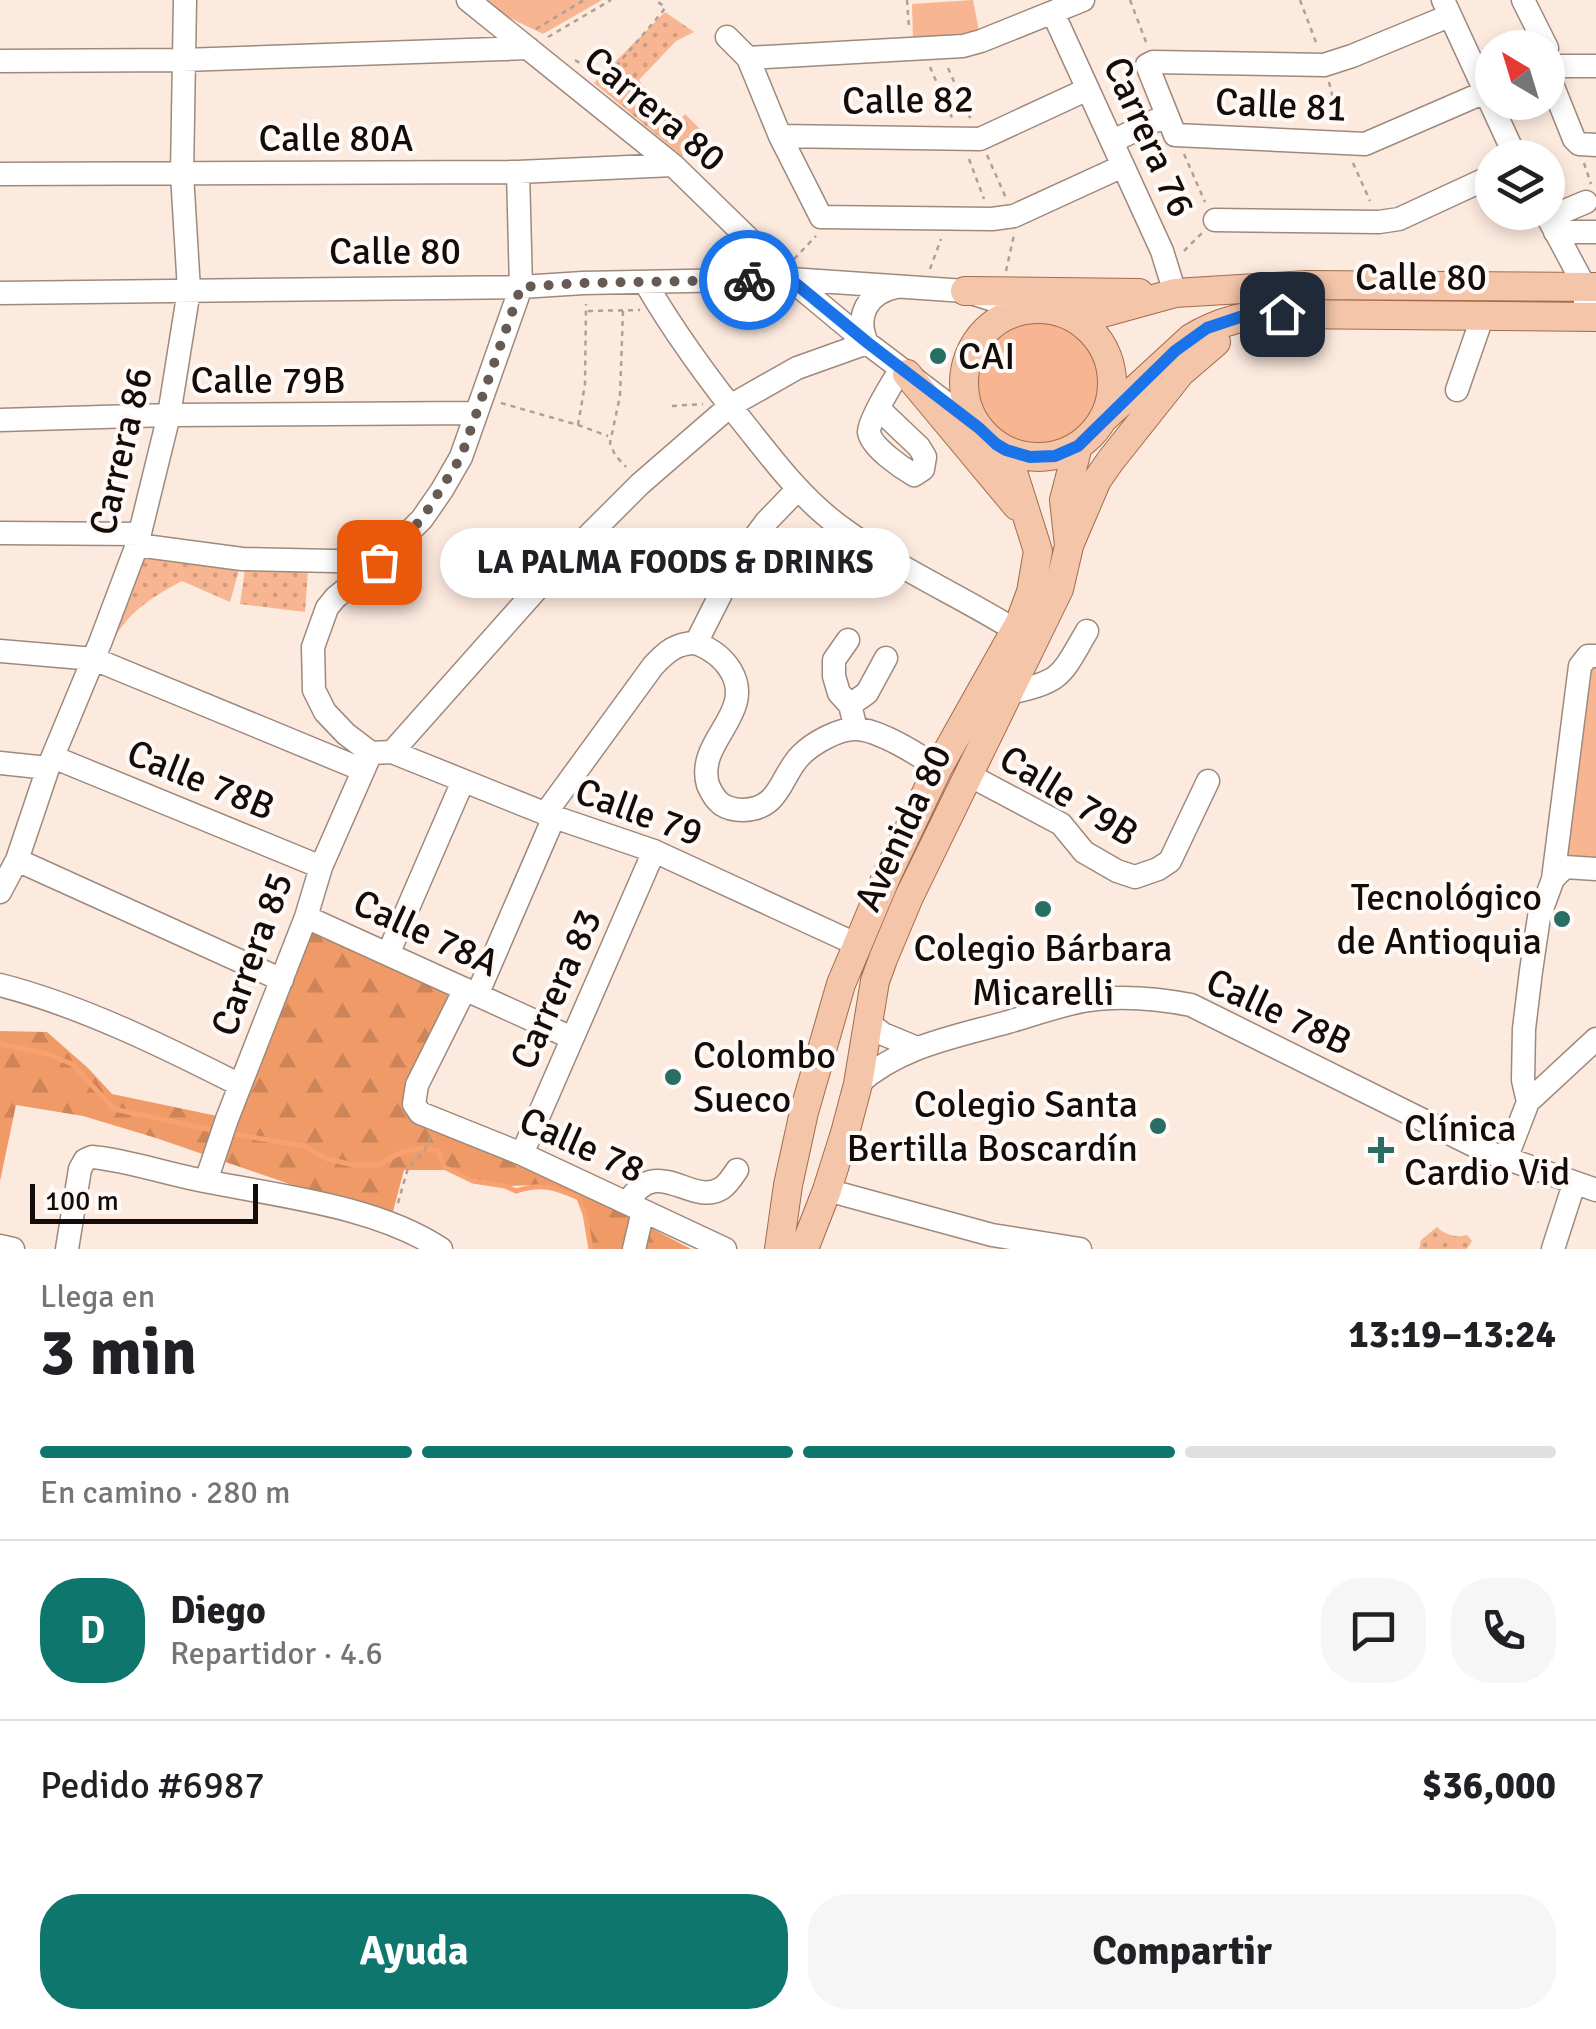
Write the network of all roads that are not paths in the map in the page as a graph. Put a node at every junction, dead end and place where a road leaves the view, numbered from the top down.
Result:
1 (185, 0) edge
2 (468, 0) edge
3 (1082, 0) edge
4 (1523, 0) edge
5 (1446, 8) edge
6 (1053, 12) junction
7 (1536, 30) edge
8 (727, 37) dead end
9 (531, 42) junction
10 (748, 58) junction
11 (0, 60) edge
12 (183, 60) junction
13 (1475, 63) edge
14 (1565, 63) edge
15 (1596, 66) edge
16 (1088, 89) junction
17 (1475, 96) edge
18 (1565, 97) edge
19 (1171, 125) junction
20 (780, 136) junction
21 (1112, 142) junction
22 (1586, 144) edge
23 (673, 165) junction
24 (1123, 166) junction
25 (518, 172) junction
26 (0, 174) edge
27 (182, 174) junction
28 (1475, 184) edge
29 (1589, 193) road end
30 (1565, 210) edge
31 (1215, 220) road end
32 (1565, 225) edge
33 (1555, 230) edge
34 (1596, 232) edge
35 (786, 275) junction
36 (1171, 280) junction
37 (644, 282) junction
38 (521, 287) junction
39 (898, 287) junction
40 (1590, 287) edge
41 (188, 290) junction
42 (964, 291) junction
43 (0, 293) edge
44 (1026, 310) junction
45 (1282, 314) junction
46 (1483, 315) junction
47 (1590, 316) edge
48 (1077, 320) junction
49 (868, 343) junction
50 (904, 372) junction
51 (1457, 390) dead end
52 (480, 406) junction
53 (730, 406) junction
54 (879, 409) dead end
55 (169, 416) junction
56 (0, 420) edge
57 (1102, 420) junction
58 (979, 428) junction
59 (1078, 446) junction
60 (1006, 450) junction
61 (797, 490) junction
62 (1028, 519) junction
63 (0, 533) edge
64 (139, 540) junction
65 (1069, 546) junction
66 (379, 562) junction
67 (1015, 630) junction
68 (1087, 631) dead end
69 (848, 640) dead end
70 (696, 644) junction
71 (0, 651) edge
72 (1596, 656) edge
73 (886, 658) dead end
74 (94, 659) junction
75 (1008, 693) junction
76 (850, 704) junction
77 (856, 729) junction
78 (376, 759) junction
79 (51, 762) junction
80 (0, 763) edge
81 (938, 768) junction
82 (968, 774) junction
83 (463, 781) junction
84 (1208, 781) dead end
85 (549, 816) junction
86 (654, 851) junction
87 (321, 867) junction
88 (1596, 869) edge
89 (6, 876) edge
90 (1552, 879) junction
91 (306, 917) junction
92 (858, 944) junction
93 (388, 954) junction
94 (282, 980) junction
95 (0, 985) edge
96 (471, 992) junction
97 (868, 1022) junction
98 (572, 1038) junction
99 (1596, 1039) edge
100 (917, 1048) junction
101 (858, 1084) junction
102 (240, 1085) junction
103 (1528, 1102) junction
104 (804, 1112) junction
105 (846, 1134) junction
106 (522, 1154) junction
107 (1506, 1159) junction
108 (737, 1170) dead end
109 (209, 1178) junction
110 (1585, 1187) edge
111 (827, 1190) junction
112 (635, 1207) junction
113 (400, 1234) edge
114 (991, 1242) edge
115 (0, 1246) edge
116 (13, 1249) edge
117 (67, 1249) edge
118 (441, 1249) edge
119 (634, 1249) edge
120 (724, 1249) edge
121 (779, 1249) edge
122 (804, 1249) edge
123 (1080, 1249) edge
124 (1552, 1249) edge

1 - 12 street, Carrera 86
2 - 9 street, Carrera 80
3 - 6 street
4 - 7 street
5 - 13 street
5 - 19 street
6 - 10 street
6 - 16 street, Carrera 76
8 - 10 street
9 - 12 street
9 - 23 street, Carrera 80
10 - 20 street
11 - 12 street
12 - 27 street, Carrera 86
14 - 15 street
16 - 20 street, Calle 82
16 - 21 street, Carrera 76
17 - 19 street, Calle 81
18 - 22 street
19 - 21 street
20 - 24 street
21 - 24 street, Carrera 76
23 - 25 street, Calle 80A
23 - 35 street, Carrera 80
24 - 36 street, Carrera 76
25 - 27 street, Calle 80A
25 - 38 street
26 - 27 street, Calle 80A
27 - 41 street, Carrera 86
28 - 31 street
29 - 30 street
32 - 34 street
33 - 40 street
35 - 37 street, Calle 80
35 - 39 street, Calle 80
35 - 49 street
36 - 40 main road, Calle 80
36 - 42 main road
36 - 48 main road, Calle 80
37 - 38 street, Calle 80
37 - 53 street
38 - 41 street, Calle 80
38 - 52 street
39 - 42 street, Calle 80
39 - 49 street
40 - 47 street
41 - 43 street, Calle 80
41 - 55 street, Carrera 86
42 - 44 street, Calle 80
44 - 48 main road
44 - 58 main road
45 - 46 main road, Calle 80
45 - 57 main road, Calle 80
45 - 65 main road
46 - 47 main road, Calle 80
46 - 51 street
48 - 57 main road
49 - 50 street
49 - 53 street, Carrera 85
50 - 54 street
50 - 58 street
50 - 62 main road
52 - 55 street, Calle 79B
52 - 66 street
53 - 61 street
53 - 78 street, Carrera 85
55 - 56 street, Calle 79B
55 - 64 street, Carrera 86
57 - 59 main road
58 - 60 main road
59 - 60 main road
59 - 65 main road, Avenida 80
60 - 62 main road, Avenida 80
61 - 67 street
61 - 70 street
62 - 67 main road, Avenida 80
63 - 64 street
64 - 66 street
64 - 74 street, Carrera 86
65 - 75 main road, Avenida 80
66 - 78 street
67 - 81 main road, Avenida 80
68 - 75 street
69 - 76 street
70 - 77 street
70 - 85 street
71 - 74 street, Calle 79
72 - 90 street
73 - 76 street
74 - 78 street, Calle 79
74 - 79 street, Carrera 86
75 - 82 main road, Avenida 80
76 - 77 street
77 - 81 street, Calle 79B
78 - 83 street, Calle 79
78 - 87 street, Carrera 85
79 - 80 street, Calle 78B
79 - 87 street, Calle 78B
79 - 89 street, Carrera 86
81 - 92 main road, Avenida 80
82 - 84 street, Calle 79B
82 - 97 main road, Avenida 80
83 - 85 street, Calle 79
83 - 93 street
85 - 86 street, Calle 79
85 - 96 street
86 - 92 street, Calle 79
86 - 98 street, Carrera 83
87 - 91 street, Carrera 85
88 - 90 street
89 - 94 street
90 - 103 street
91 - 93 street, Calle 78A
91 - 94 street, Carrera 85
92 - 104 main road, Avenida 80
93 - 96 street, Calle 78A
94 - 102 street, Carrera 85
95 - 102 street
96 - 98 street, Calle 78A
96 - 106 street, Calle 78
97 - 100 street
97 - 101 main road, Avenida 80
98 - 106 street, Carrera 83
99 - 103 street
100 - 101 street, Calle 78B
100 - 107 street, Calle 78B
101 - 105 main road, Avenida 80
102 - 109 street, Carrera 85
103 - 107 street
104 - 105 main road
104 - 121 main road, Avenida 80
105 - 111 main road, Avenida 80
106 - 112 street, Calle 78
107 - 110 street, Calle 78B
108 - 112 street
109 - 113 street
109 - 117 street
110 - 124 street
111 - 114 street
111 - 122 main road, Avenida 80
112 - 119 street
112 - 120 street, Calle 78
113 - 118 street
114 - 123 street
115 - 116 street

